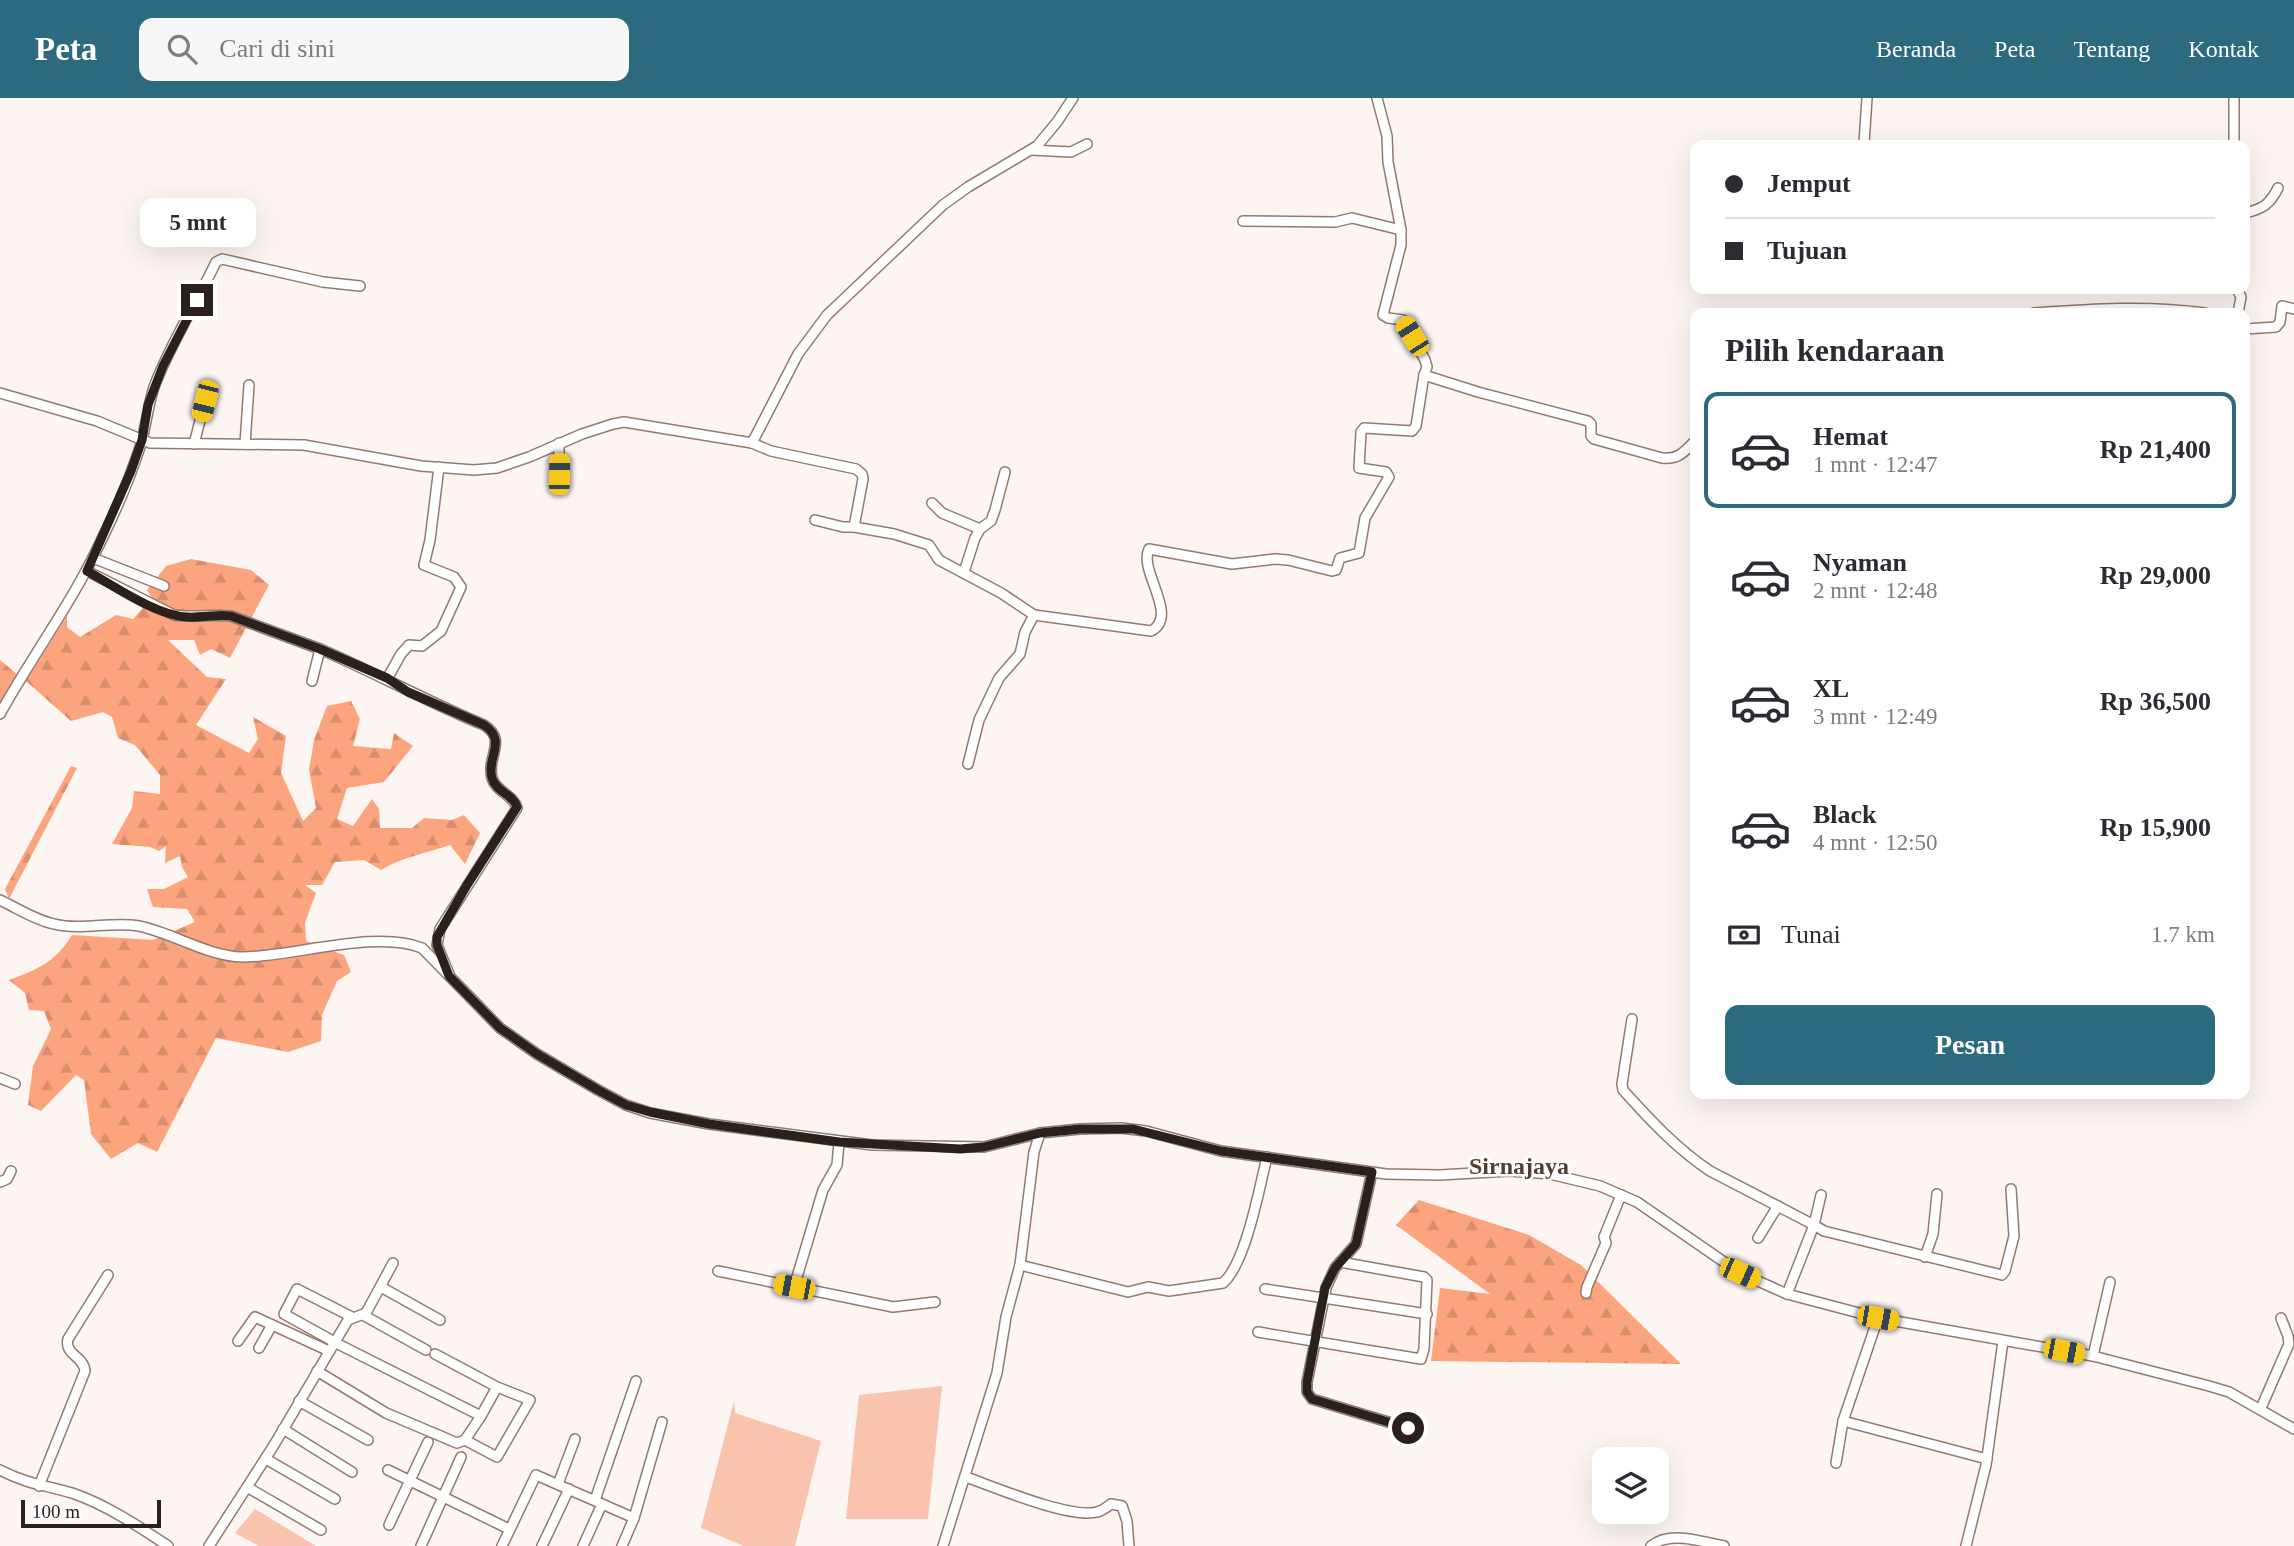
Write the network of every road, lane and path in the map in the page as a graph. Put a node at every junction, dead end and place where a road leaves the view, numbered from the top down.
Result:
1 (1073, 98) edge
2 (1377, 98) edge
3 (1867, 98) edge
4 (2234, 98) edge
5 (1864, 140) edge
6 (2234, 140) edge
7 (1087, 144) dead end
8 (1032, 150) junction
9 (2278, 188) dead end
10 (2250, 212) edge
11 (1243, 221) dead end
12 (1401, 230) junction
13 (360, 286) dead end
14 (2294, 309) edge
15 (2250, 329) edge
16 (1424, 375) junction
17 (249, 385) dead end
18 (0, 393) edge
19 (205, 401) dead end
20 (142, 440) junction
21 (559, 443) junction
22 (752, 443) junction
23 (194, 444) junction
24 (244, 444) junction
25 (1690, 446) edge
26 (439, 467) junction
27 (1006, 472) dead end
28 (559, 474) dead end
29 (932, 503) dead end
30 (815, 520) dead end
31 (854, 527) junction
32 (981, 529) junction
33 (93, 558) junction
34 (87, 571) junction
35 (964, 572) junction
36 (164, 586) dead end
37 (1034, 615) junction
38 (320, 649) junction
39 (387, 678) junction
40 (312, 681) dead end
41 (0, 714) edge
42 (968, 764) dead end
43 (0, 900) edge
44 (449, 976) junction
45 (1632, 1019) dead end
46 (0, 1078) edge
47 (15, 1084) dead end
48 (1040, 1133) junction
49 (839, 1142) junction
50 (1267, 1157) junction
51 (12, 1171) dead end
52 (1372, 1172) junction
53 (0, 1182) edge
54 (2011, 1189) dead end
55 (1937, 1194) dead end
56 (1621, 1195) junction
57 (1821, 1195) dead end
58 (1778, 1206) junction
59 (1814, 1226) junction
60 (1759, 1238) dead end
61 (1925, 1257) junction
62 (1340, 1262) junction
63 (393, 1263) dead end
64 (1020, 1265) junction
65 (718, 1271) dead end
66 (108, 1275) dead end
67 (2110, 1282) dead end
68 (380, 1287) junction
69 (794, 1287) junction
70 (1265, 1289) dead end
71 (1586, 1293) dead end
72 (1787, 1294) junction
73 (1324, 1297) junction
74 (935, 1302) dead end
75 (1427, 1314) junction
76 (363, 1315) junction
77 (352, 1317) junction
78 (1878, 1318) junction
79 (2281, 1318) dead end
80 (440, 1320) dead end
81 (272, 1325) junction
82 (1258, 1332) dead end
83 (1316, 1340) junction
84 (2003, 1340) junction
85 (239, 1341) dead end
86 (332, 1341) junction
87 (259, 1348) dead end
88 (329, 1352) junction
89 (2093, 1356) junction
90 (317, 1371) junction
91 (636, 1381) dead end
92 (497, 1387) junction
93 (299, 1401) junction
94 (2261, 1408) junction
95 (481, 1416) junction
96 (1843, 1421) junction
97 (662, 1422) dead end
98 (1408, 1428) dead end
99 (283, 1429) junction
100 (2294, 1429) edge
101 (575, 1439) dead end
102 (368, 1440) dead end
103 (465, 1440) junction
104 (428, 1442) dead end
105 (461, 1457) dead end
106 (1987, 1458) junction
107 (266, 1459) junction
108 (1836, 1463) dead end
109 (0, 1470) edge
110 (388, 1470) dead end
111 (352, 1472) dead end
112 (966, 1477) junction
113 (410, 1482) junction
114 (558, 1484) junction
115 (39, 1486) junction
116 (247, 1487) junction
117 (569, 1489) junction
118 (443, 1498) junction
119 (335, 1499) dead end
120 (599, 1502) junction
121 (634, 1518) junction
122 (389, 1525) dead end
123 (509, 1529) junction
124 (321, 1530) dead end
125 (168, 1546) edge
126 (209, 1546) edge
127 (421, 1546) edge
128 (502, 1546) edge
129 (542, 1546) edge
130 (583, 1546) edge
131 (622, 1546) edge
132 (943, 1546) edge
133 (1129, 1546) edge
134 (1651, 1546) edge
135 (1724, 1546) edge
136 (1966, 1546) edge

1 - 8 street
2 - 12 street
3 - 5 street
4 - 6 street
7 - 8 street
8 - 22 street
9 - 10 street
11 - 12 street
12 - 16 street
13 - 20 street
14 - 15 street
16 - 25 street
16 - 37 street
17 - 24 street
18 - 20 street
19 - 23 street
20 - 23 street
20 - 33 street
21 - 22 street
21 - 26 street
21 - 28 street
22 - 31 street
23 - 24 street
24 - 26 street
26 - 39 street
27 - 32 street
29 - 32 street
30 - 31 street
31 - 35 street
32 - 35 street
33 - 34 street
33 - 36 street
34 - 38 street
34 - 41 street
35 - 37 street
37 - 42 street
38 - 39 street
38 - 40 street
39 - 44 street
43 - 44 street
44 - 49 street
45 - 58 street
46 - 47 street
48 - 49 street
48 - 50 street
48 - 64 street
49 - 69 street
50 - 52 street
50 - 64 street
51 - 53 street
52 - 56 street
52 - 62 street
54 - 61 street
55 - 61 street
56 - 71 street
56 - 72 street
57 - 59 street
58 - 59 street
58 - 60 street
59 - 61 street
59 - 72 street
62 - 73 street
62 - 75 street
63 - 68 street
64 - 112 street
65 - 69 street
66 - 115 street
67 - 89 street
68 - 76 street
68 - 80 street
69 - 74 street
70 - 73 street
72 - 78 street
73 - 75 street
73 - 83 street
75 - 83 street
76 - 77 street
76 - 92 street
77 - 86 street
77 - 86 street
78 - 84 street
78 - 96 street
79 - 94 street
81 - 85 street
81 - 87 street
81 - 88 street
82 - 83 street
83 - 98 street
84 - 89 street
84 - 106 street
86 - 88 street
86 - 95 street
88 - 90 street
89 - 94 street
90 - 93 street
90 - 103 street
91 - 120 street
92 - 95 street
92 - 103 street
93 - 99 street
93 - 102 street
94 - 100 street
95 - 103 street
96 - 106 street
96 - 108 street
97 - 121 street
99 - 107 street
99 - 111 street
101 - 114 street
104 - 113 street
105 - 118 street
106 - 136 street
107 - 116 street
107 - 119 street
109 - 115 street
110 - 113 street
112 - 132 street
112 - 133 street
113 - 118 street
113 - 122 street
114 - 117 street
114 - 123 street
115 - 125 street
116 - 124 street
116 - 126 street
117 - 120 street
117 - 129 street
118 - 123 street
118 - 127 street
120 - 121 street
120 - 130 street
121 - 131 street
123 - 128 street
134 - 135 street

